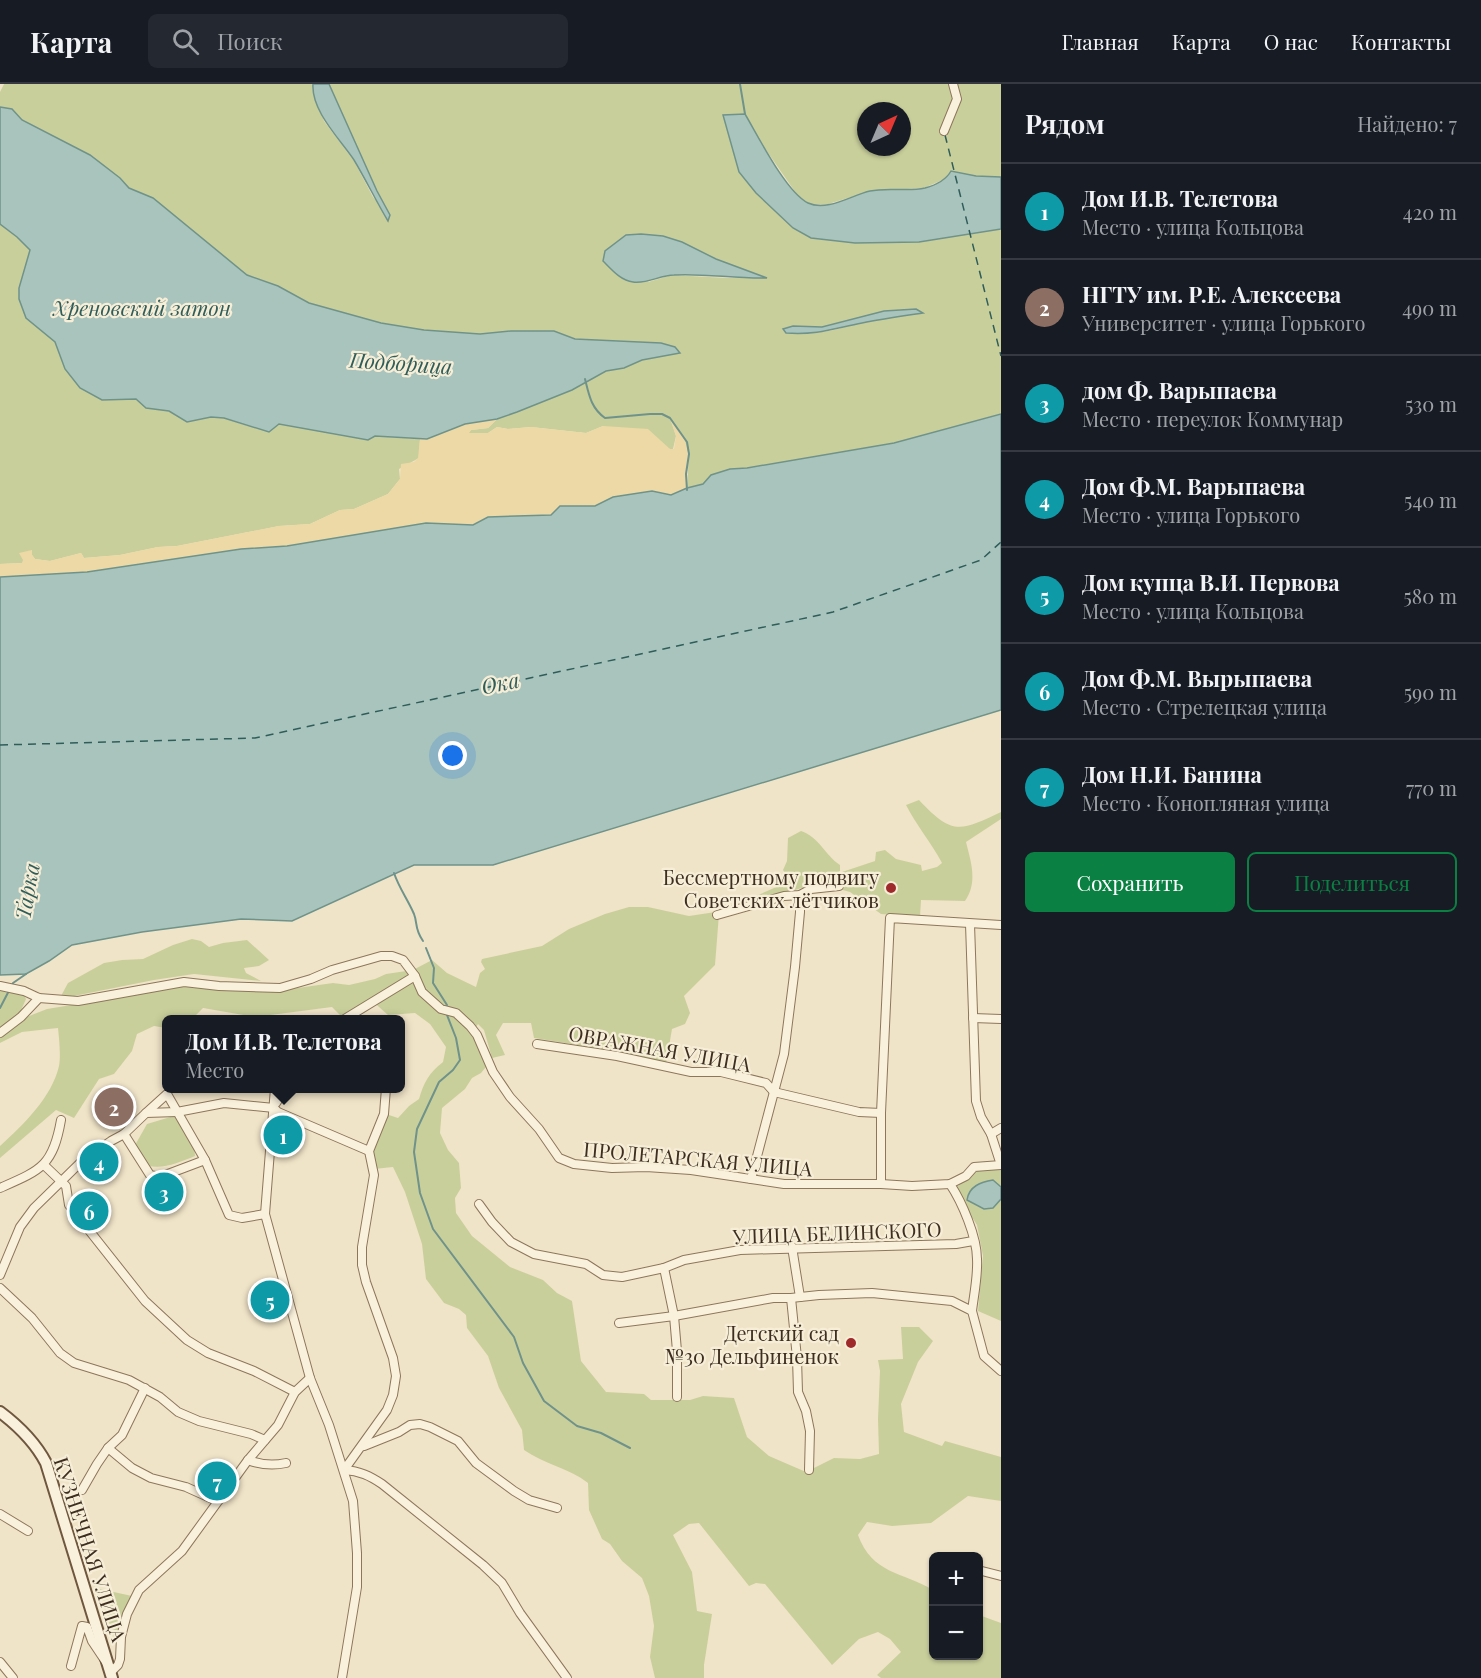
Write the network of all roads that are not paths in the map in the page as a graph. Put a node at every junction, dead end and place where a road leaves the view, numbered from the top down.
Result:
1 (953, 84) edge
2 (944, 131) dead end
3 (839, 886) dead end
4 (800, 895) junction
5 (717, 915) dead end
6 (970, 924) junction
7 (1001, 926) edge
8 (415, 976) junction
9 (1, 986) edge
10 (39, 998) junction
11 (351, 1015) edge
12 (973, 1018) junction
13 (1001, 1019) edge
14 (0, 1033) edge
15 (537, 1044) dead end
16 (774, 1092) junction
17 (275, 1093) edge
18 (283, 1093) edge
19 (386, 1093) edge
20 (274, 1106) junction
21 (177, 1112) junction
22 (146, 1113) junction
23 (881, 1113) junction
24 (61, 1120) dead end
25 (1001, 1128) edge
26 (124, 1134) junction
27 (991, 1134) junction
28 (369, 1151) junction
29 (205, 1160) junction
30 (44, 1165) junction
31 (1001, 1165) edge
32 (751, 1179) junction
33 (62, 1180) junction
34 (881, 1184) junction
35 (950, 1184) junction
36 (0, 1188) edge
37 (479, 1204) dead end
38 (265, 1214) junction
39 (974, 1241) junction
40 (792, 1247) junction
41 (664, 1268) junction
42 (0, 1275) edge
43 (0, 1288) edge
44 (800, 1297) junction
45 (791, 1298) junction
46 (972, 1311) junction
47 (674, 1316) junction
48 (619, 1323) dead end
49 (1001, 1371) edge
50 (310, 1378) junction
51 (145, 1388) junction
52 (295, 1392) junction
53 (677, 1397) dead end
54 (0, 1413) edge
55 (265, 1440) junction
56 (363, 1446) junction
57 (108, 1448) junction
58 (248, 1460) junction
59 (286, 1464) dead end
60 (345, 1470) junction
61 (809, 1470) dead end
62 (82, 1490) dead end
63 (217, 1501) junction
64 (557, 1508) dead end
65 (0, 1514) edge
66 (28, 1531) dead end
67 (983, 1571) edge
68 (1001, 1576) edge
69 (0, 1662) edge
70 (71, 1666) dead end
71 (112, 1675) edge
72 (13, 1678) edge
73 (342, 1678) edge
74 (567, 1678) edge

1 - 2 street
3 - 4 street
4 - 5 street
4 - 16 street
6 - 7 street
6 - 12 street
6 - 23 street
8 - 10 street, ПРОЛЕТАРСКАЯ УЛИЦА
8 - 11 street
8 - 32 street, ПРОЛЕТАРСКАЯ УЛИЦА
9 - 10 street
10 - 14 street
12 - 13 street
12 - 27 street
15 - 16 street, ОВРАЖНАЯ УЛИЦА
16 - 23 street, ОВРАЖНАЯ УЛИЦА
16 - 32 street
17 - 20 street
18 - 20 street
19 - 28 street
20 - 21 street
20 - 28 street
20 - 38 street
21 - 22 street
21 - 22 street
21 - 29 street
22 - 26 street
23 - 34 street
24 - 30 street
25 - 27 street
26 - 29 street
26 - 33 street
27 - 31 street
28 - 56 street
29 - 38 street
30 - 33 street
30 - 36 street
31 - 35 street
32 - 34 street, ПРОЛЕТАРСКАЯ УЛИЦА
33 - 42 street
33 - 52 street
34 - 35 street, ПРОЛЕТАРСКАЯ УЛИЦА
35 - 39 street
37 - 41 street, УЛИЦА БЕЛИНСКОГО
38 - 50 street
39 - 40 street, УЛИЦА БЕЛИНСКОГО
39 - 46 street
40 - 41 street, УЛИЦА БЕЛИНСКОГО
40 - 44 street
41 - 47 street
43 - 51 street
44 - 45 street
44 - 46 street
45 - 47 street
45 - 61 street
46 - 49 street
47 - 48 street
47 - 53 street
50 - 52 street
50 - 60 street
51 - 55 street
51 - 57 street
52 - 55 street
54 - 71 main road, КУЗНЕЧНАЯ УЛИЦА
55 - 58 street
56 - 60 street
56 - 64 street
57 - 62 street
57 - 63 street
58 - 59 street
58 - 63 street
60 - 73 street
60 - 74 street
63 - 71 street
65 - 66 street
67 - 68 street
69 - 72 street
70 - 71 street

